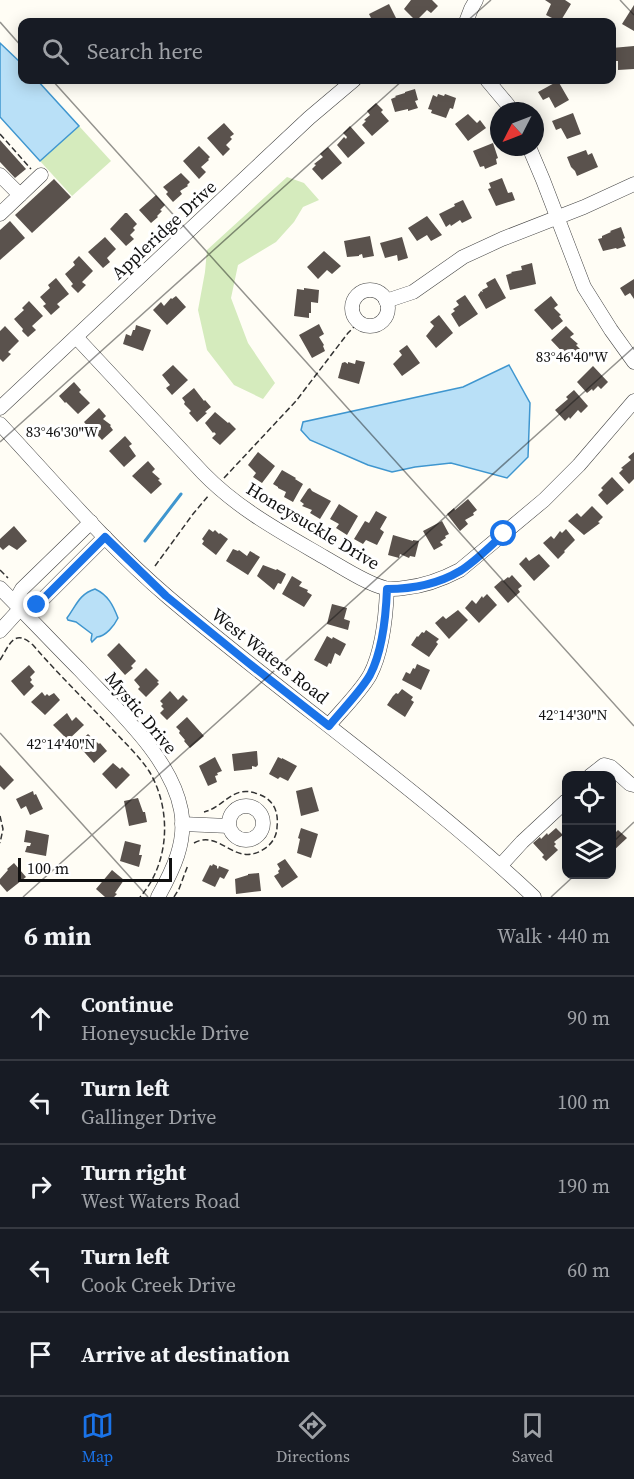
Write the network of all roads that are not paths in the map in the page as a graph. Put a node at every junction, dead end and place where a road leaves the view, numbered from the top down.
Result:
1 (476, 0) edge
2 (468, 18) edge
3 (349, 84) edge
4 (490, 84) edge
5 (505, 102) edge
6 (533, 156) edge
7 (35, 173) road end
8 (0, 175) edge
9 (634, 184) edge
10 (20, 195) junction
11 (0, 214) edge
12 (558, 217) junction
13 (386, 301) junction
14 (76, 337) junction
15 (634, 362) edge
16 (634, 401) edge
17 (0, 408) edge
18 (0, 424) edge
19 (91, 522) junction
20 (105, 537) junction
21 (0, 588) edge
22 (387, 589) junction
23 (20, 609) junction
24 (0, 631) edge
25 (329, 726) junction
26 (596, 771) edge
27 (615, 771) edge
28 (616, 771) edge
29 (634, 785) edge
30 (562, 806) edge
31 (182, 824) junction
32 (229, 826) dead end
33 (501, 866) junction
34 (158, 897) edge
35 (534, 897) edge

1 - 2 street
3 - 14 street, Appleridge Drive
4 - 5 street
6 - 12 street
7 - 10 street
8 - 10 street
9 - 12 street
10 - 11 street
12 - 13 street
12 - 15 street
13 - 13 street
14 - 17 street, Appleridge Drive
14 - 22 street, Honeysuckle Drive
16 - 22 street, Honeysuckle Drive
18 - 19 street, West Waters Road
19 - 20 street, West Waters Road
19 - 23 street
20 - 23 street
20 - 25 street, West Waters Road
21 - 23 street, Mystic Drive
22 - 25 street
23 - 24 street
23 - 31 street, Mystic Drive
25 - 33 street, West Waters Road
26 - 27 street
28 - 29 street
30 - 33 street
31 - 32 street
31 - 34 street, Mystic Drive
33 - 35 street, West Waters Road

